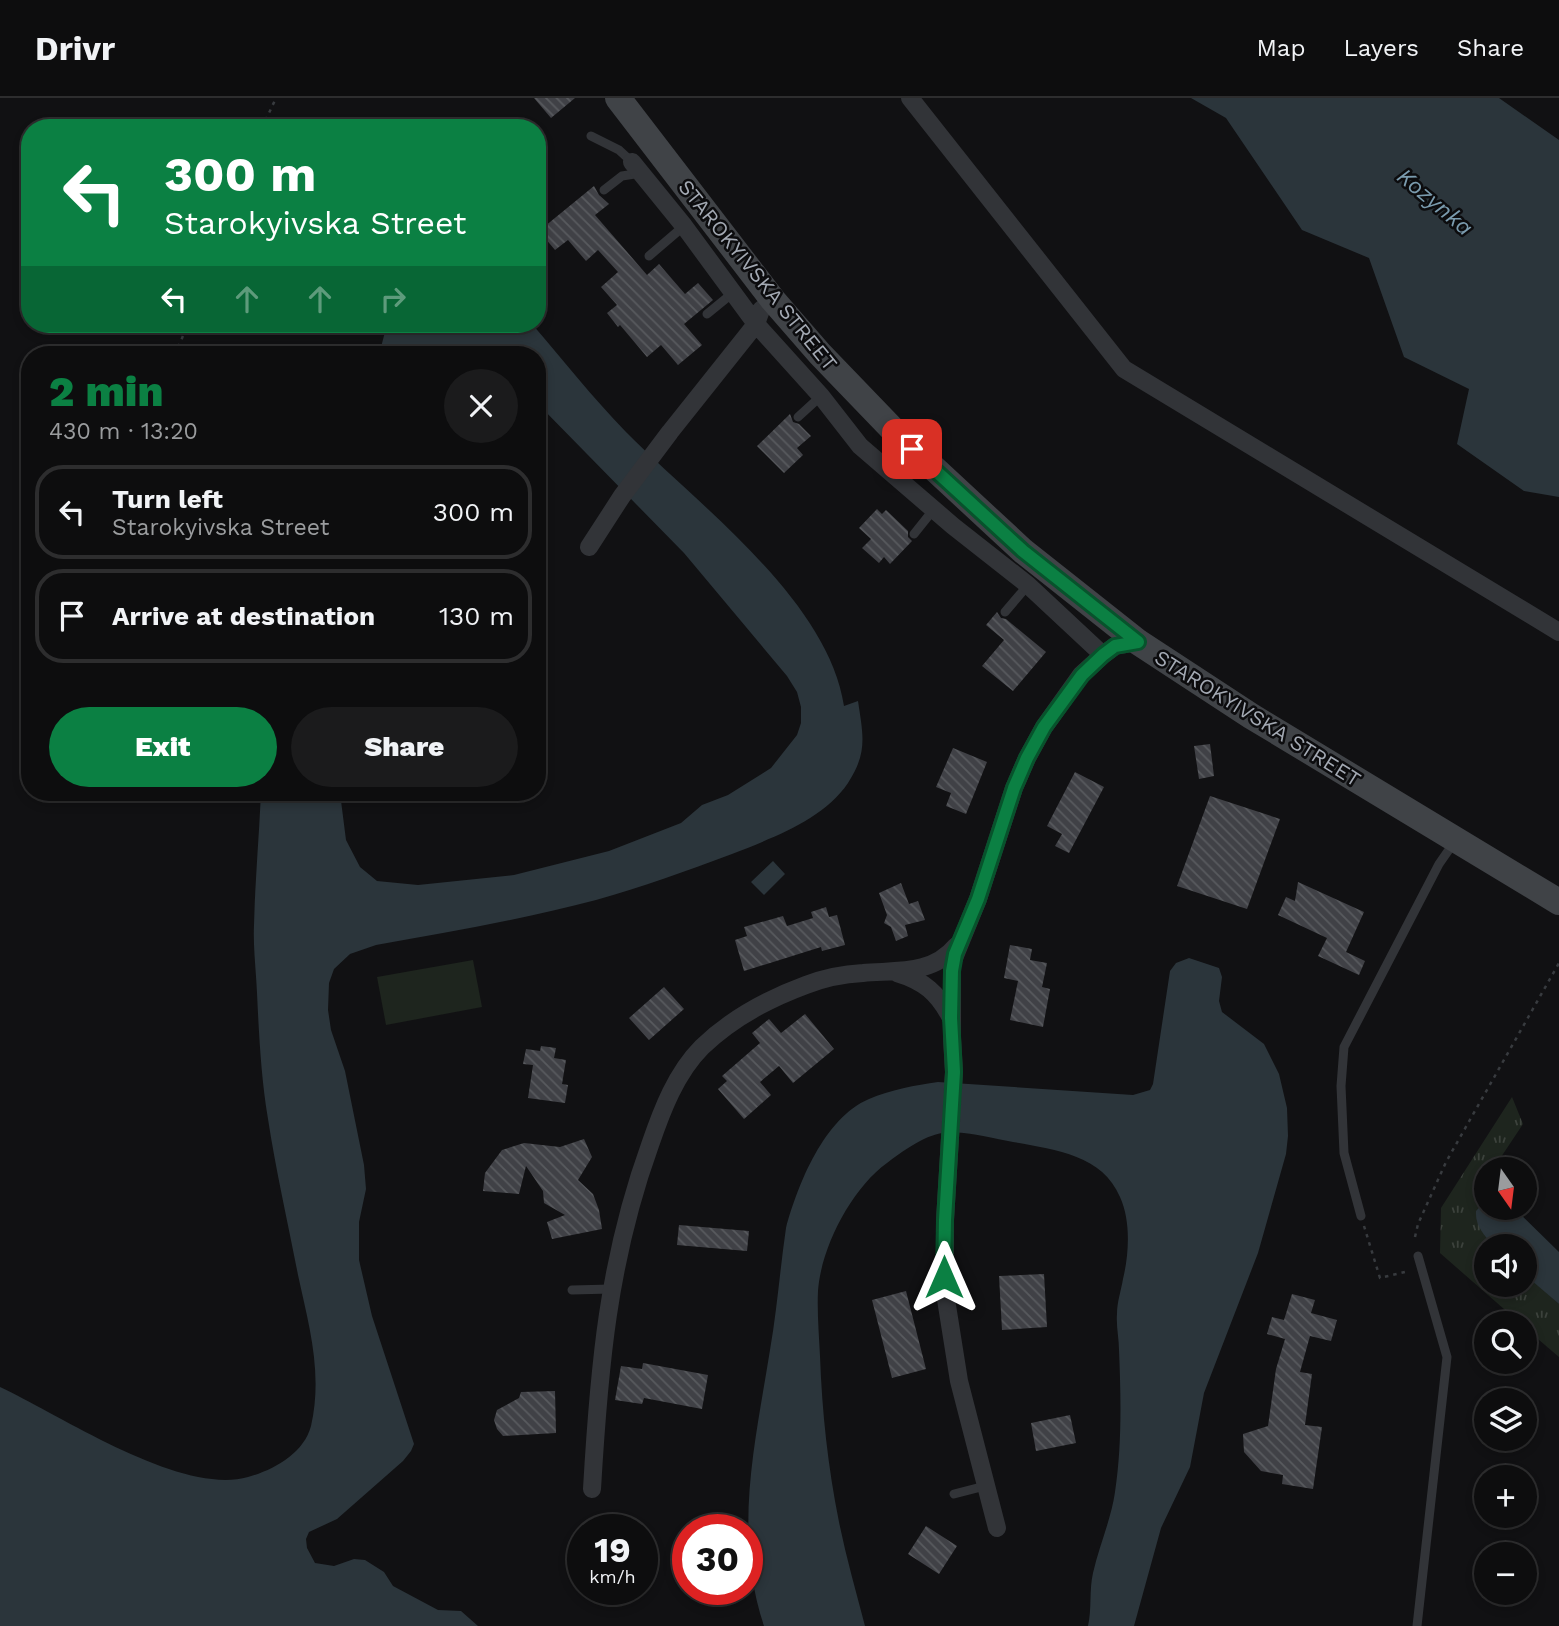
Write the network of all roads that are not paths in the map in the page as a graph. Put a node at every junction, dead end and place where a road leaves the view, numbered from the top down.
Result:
1 (618, 98) edge
2 (910, 98) edge
3 (591, 136) dead end
4 (636, 168) junction
5 (604, 190) dead end
6 (684, 226) junction
7 (649, 256) dead end
8 (734, 292) junction
9 (773, 300) junction
10 (707, 314) dead end
11 (756, 324) junction
12 (821, 396) junction
13 (798, 417) dead end
14 (934, 509) junction
15 (914, 534) dead end
16 (589, 547) dead end
17 (1028, 586) junction
18 (1005, 612) dead end
19 (1559, 632) edge
20 (1138, 642) junction
21 (1103, 655) junction
22 (1456, 840) junction
23 (1559, 902) edge
24 (971, 918) junction
25 (896, 972) junction
26 (951, 1018) junction
27 (1361, 1216) road end
28 (1418, 1256) dead end
29 (572, 1290) dead end
30 (610, 1301) junction
31 (985, 1486) junction
32 (592, 1489) dead end
33 (954, 1493) dead end
34 (997, 1528) dead end
35 (1417, 1626) edge

1 - 9 street, STAROKYIVSKA STREET
2 - 19 street
3 - 4 lane
4 - 5 lane
4 - 6 street
6 - 7 lane
6 - 8 street
8 - 10 lane
8 - 11 street
9 - 11 street
9 - 20 street, STAROKYIVSKA STREET
11 - 12 street
11 - 16 street
12 - 13 lane
12 - 14 street
14 - 15 lane
14 - 17 street
17 - 18 lane
17 - 21 street
20 - 21 street
20 - 22 street, STAROKYIVSKA STREET
21 - 24 street
22 - 23 street, STAROKYIVSKA STREET
22 - 27 lane
24 - 25 street
24 - 26 street
25 - 26 street
25 - 30 street
26 - 31 street
28 - 35 lane
29 - 30 lane
30 - 32 street
31 - 33 lane
31 - 34 street

